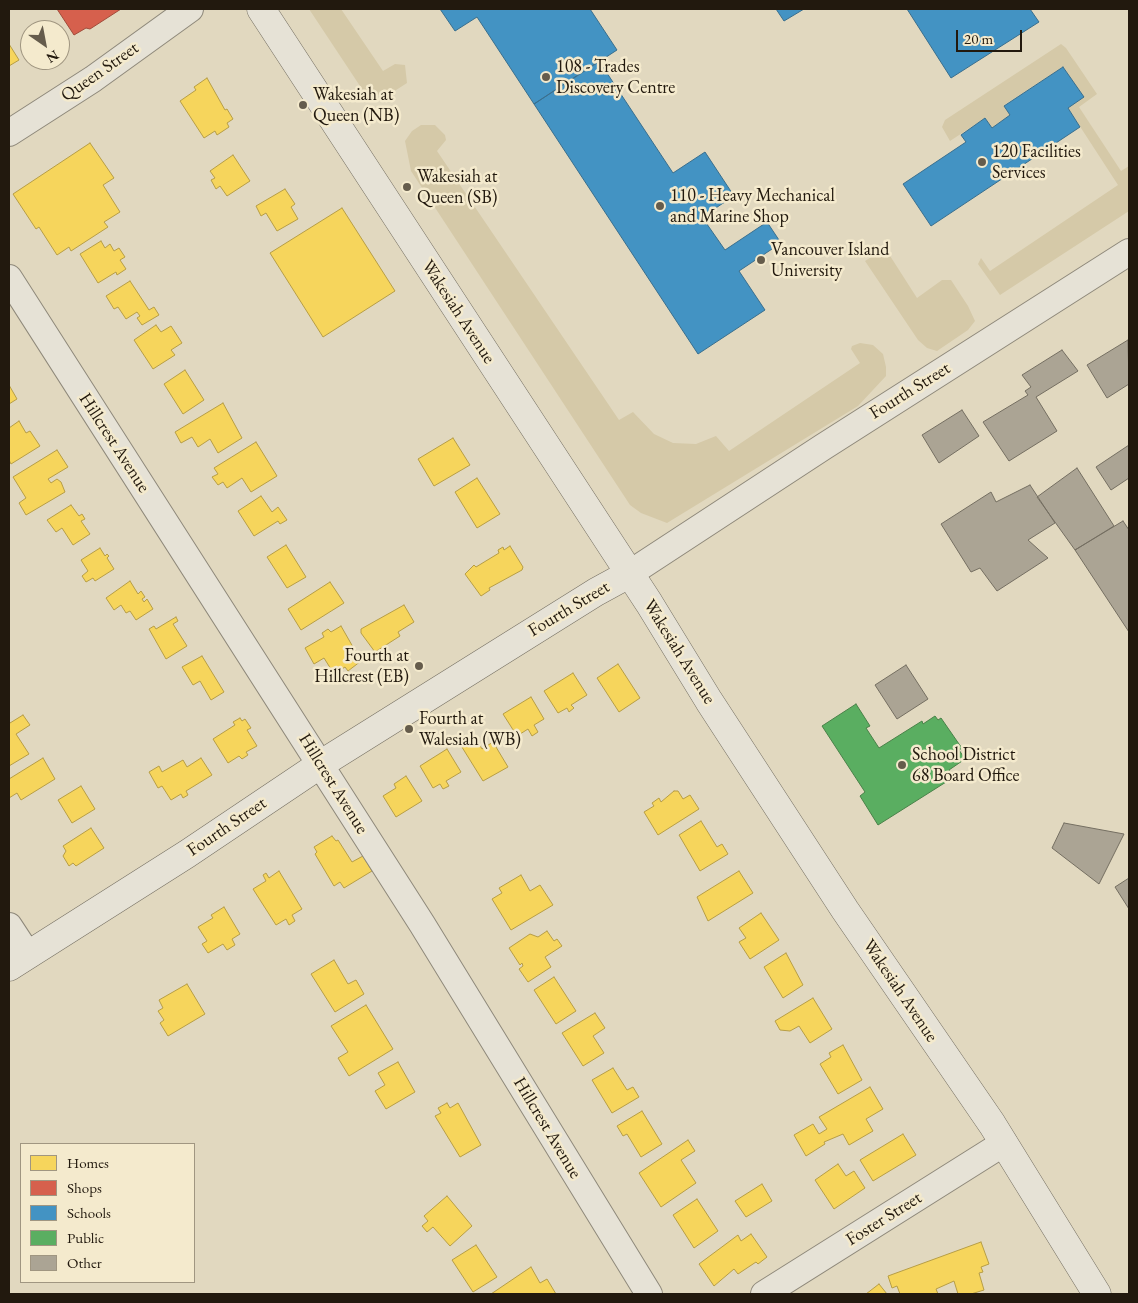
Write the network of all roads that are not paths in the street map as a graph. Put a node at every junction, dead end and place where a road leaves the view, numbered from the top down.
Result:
1 (190, 9) edge
2 (261, 9) edge
3 (9, 133) edge
4 (1129, 252) edge
5 (9, 278) edge
6 (629, 574) junction
7 (321, 764) junction
8 (9, 926) edge
9 (18, 961) edge
10 (1004, 1143) junction
11 (649, 1294) edge
12 (764, 1294) edge
13 (1097, 1294) edge

1 - 3 street, Queen Street
2 - 6 main road, Wakesiah Avenue
4 - 6 street, Fourth Street
5 - 7 street, Hillcrest Avenue
6 - 7 main road, Fourth Street
6 - 10 main road, Wakesiah Avenue
7 - 9 main road, Fourth Street
7 - 11 street, Hillcrest Avenue
8 - 9 street
10 - 12 street, Foster Street
10 - 13 main road, Wakesiah Avenue

